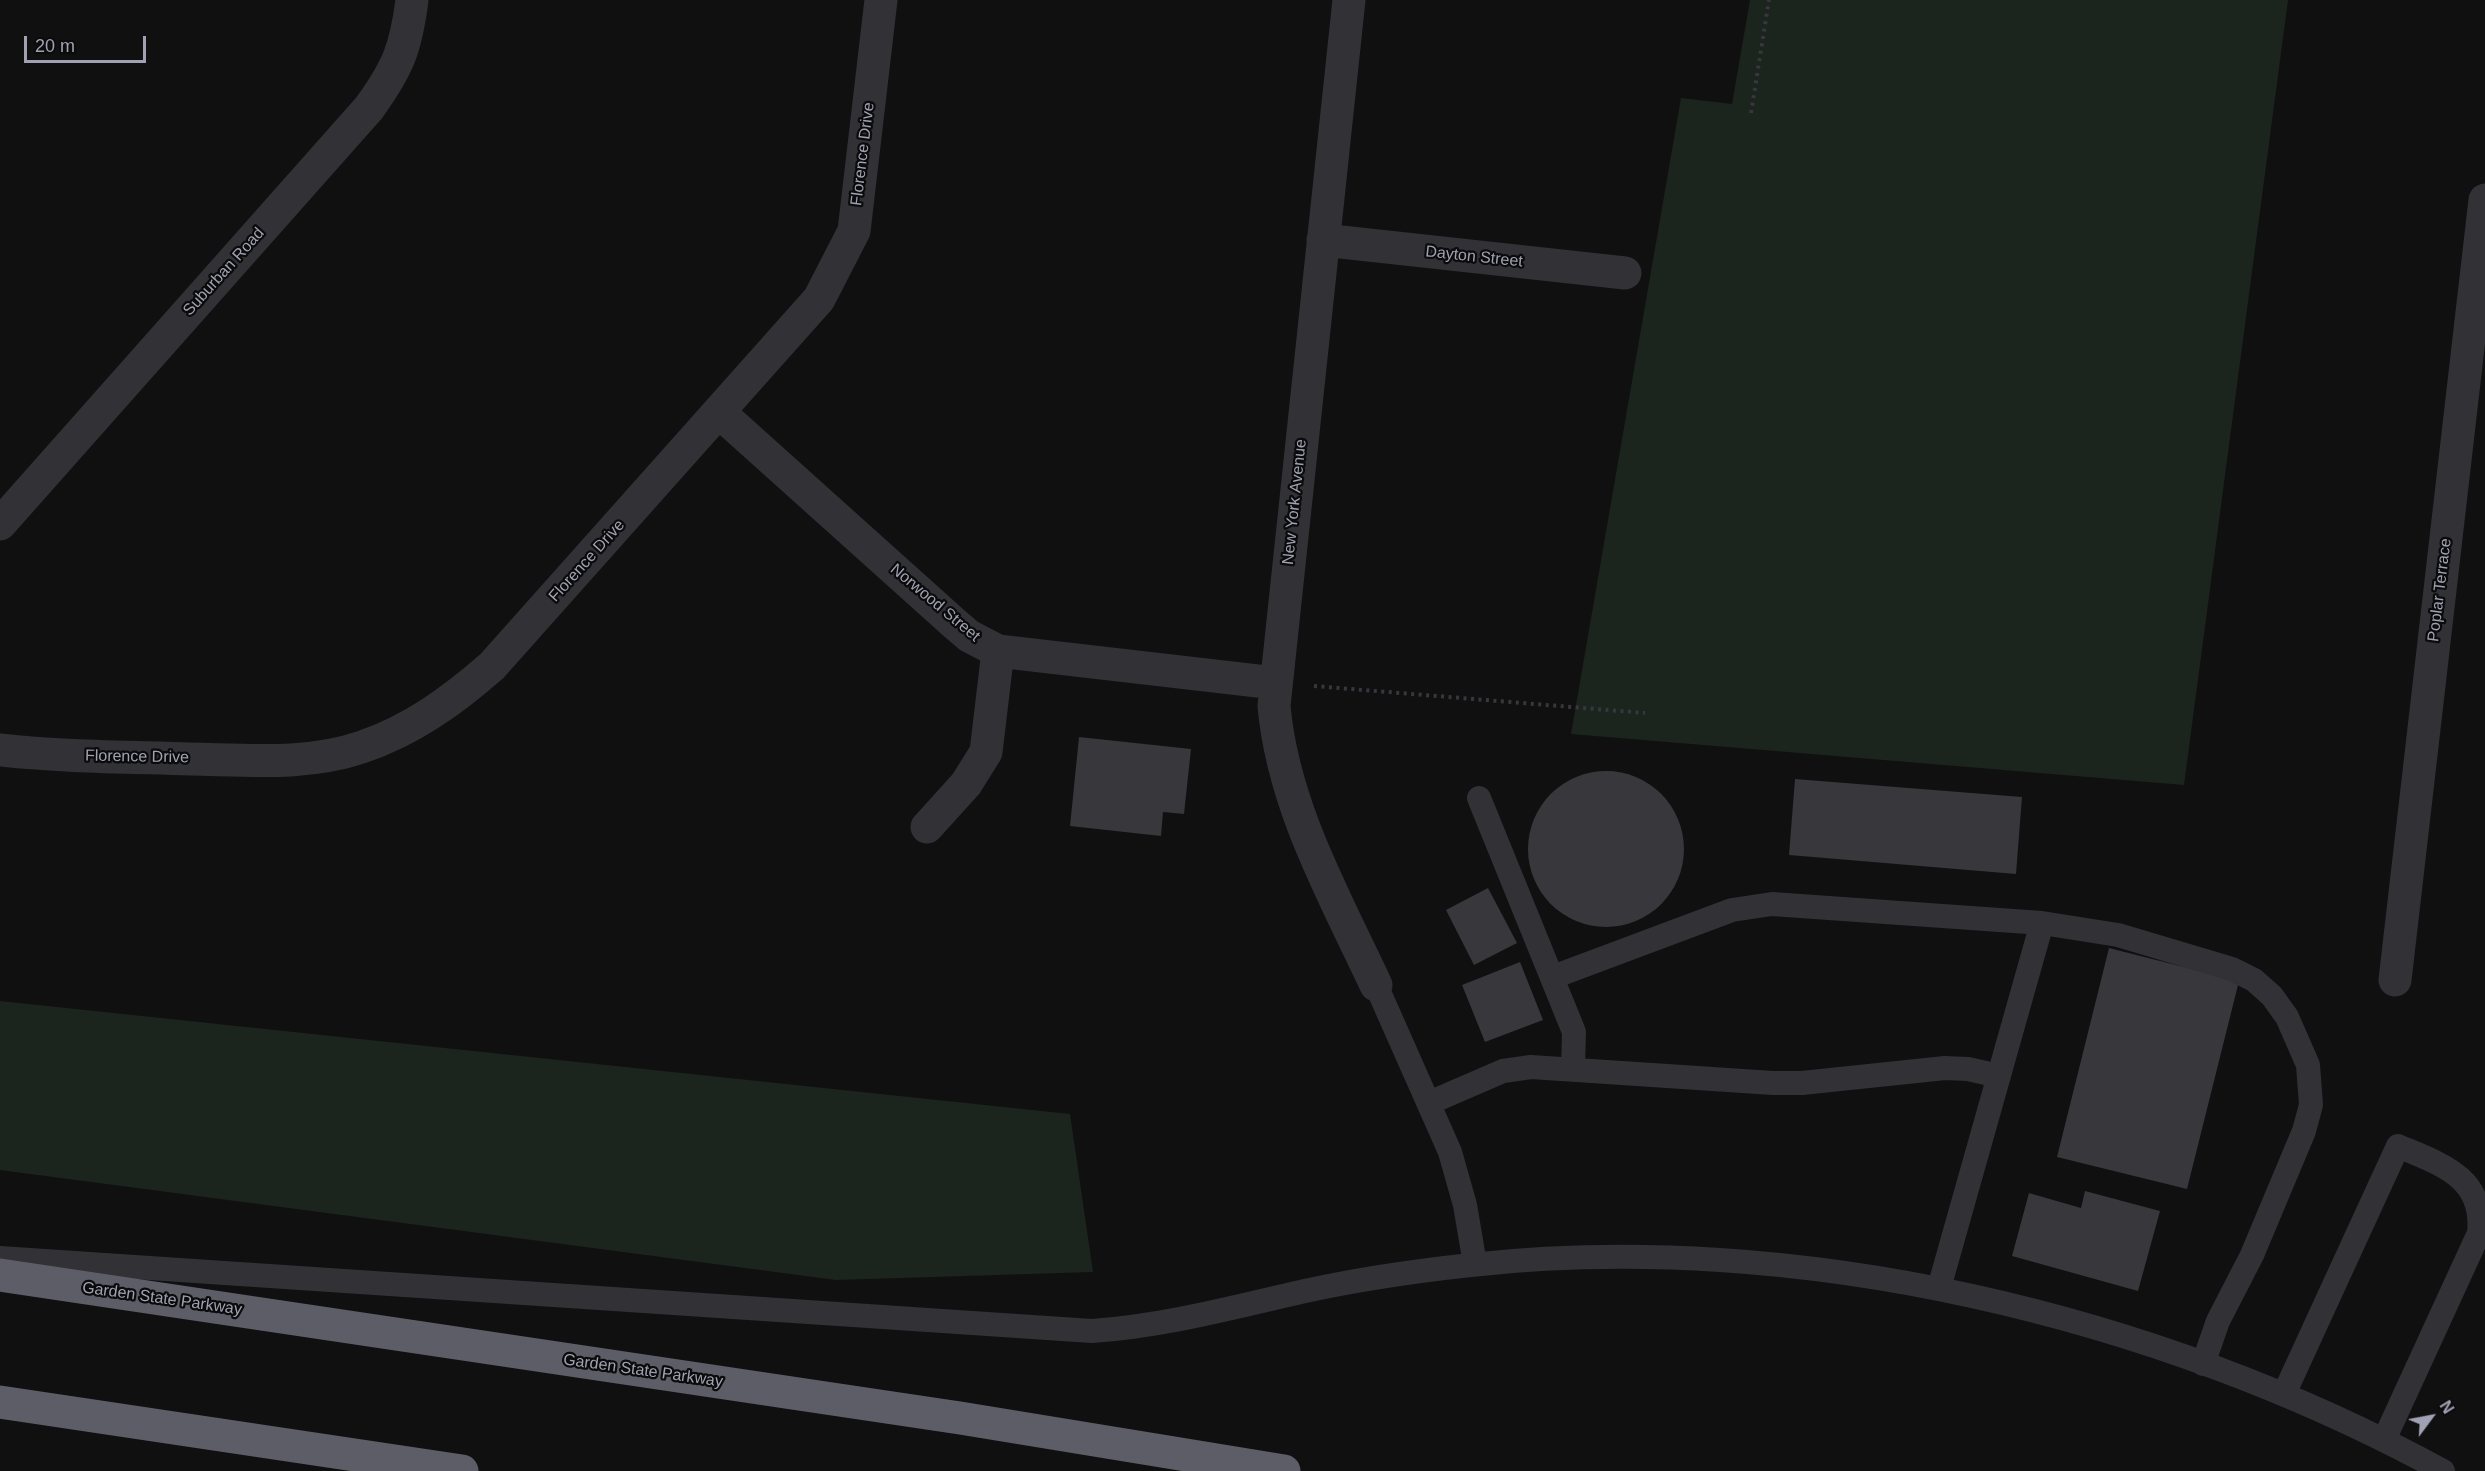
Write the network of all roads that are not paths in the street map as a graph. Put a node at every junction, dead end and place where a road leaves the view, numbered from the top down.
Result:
1 (412, 0) edge
2 (881, 0) edge
3 (1349, 0) edge
4 (2485, 200) edge
5 (1323, 240) junction
6 (1624, 273) dead end
7 (720, 412) junction
8 (0, 524) edge
9 (998, 651) junction
10 (1275, 682) junction
11 (0, 750) edge
12 (1479, 798) dead end
13 (927, 827) dead end
14 (2042, 923) junction
15 (1553, 977) junction
16 (2395, 980) dead end
17 (1376, 985) joint
18 (1573, 1069) junction
19 (1999, 1076) junction
20 (1429, 1103) junction
21 (0, 1258) edge
22 (1475, 1264) junction
23 (0, 1275) edge
24 (1939, 1288) junction
25 (2203, 1364) junction
26 (2284, 1395) junction
27 (0, 1402) edge
28 (2384, 1440) junction
29 (462, 1471) edge
30 (1284, 1471) edge
31 (2444, 1471) edge

1 - 8 street, Suburban Road
2 - 7 street, Florence Drive
3 - 5 street, New York Avenue
4 - 16 street, Poplar Terrace
5 - 6 street, Dayton Street
5 - 10 street, New York Avenue
7 - 9 street, Norwood Street
7 - 11 street, Florence Drive
9 - 10 street, Norwood Street
9 - 13 street
10 - 17 street, New York Avenue
12 - 15 lane
14 - 15 lane
14 - 19 lane
14 - 25 lane
15 - 18 lane
17 - 20 lane
18 - 19 lane
18 - 20 lane
19 - 24 lane
20 - 22 lane
21 - 22 lane
22 - 24 lane
23 - 30 highway, Garden State Parkway
24 - 25 lane
25 - 26 lane
26 - 28 lane
26 - 28 lane
27 - 29 highway
28 - 31 lane

